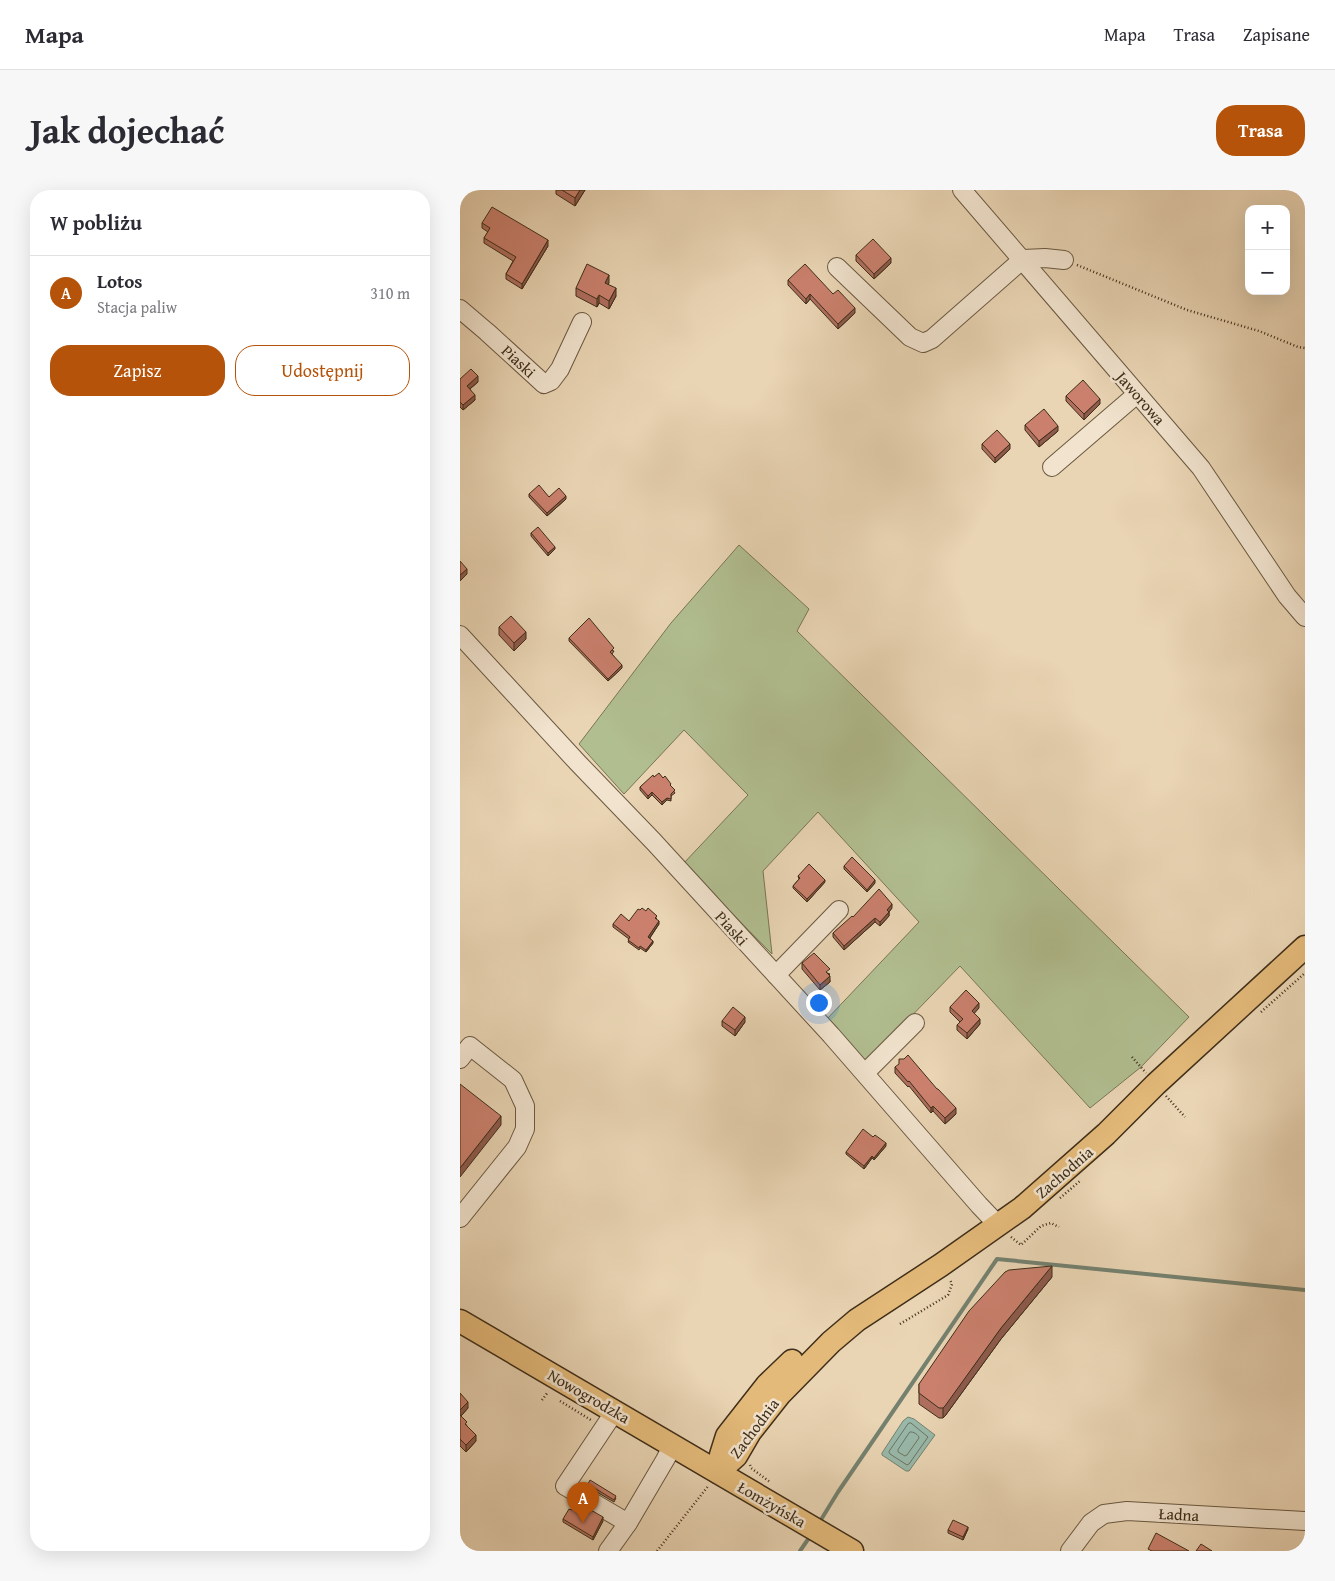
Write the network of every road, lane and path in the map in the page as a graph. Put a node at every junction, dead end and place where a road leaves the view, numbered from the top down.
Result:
1 (962, 190) edge
2 (1023, 259) junction
3 (1064, 260) joint
4 (837, 267) dead end
5 (460, 309) edge
6 (582, 322) dead end
7 (1305, 348) edge
8 (1137, 394) junction
9 (1052, 467) dead end
10 (1305, 618) edge
11 (460, 634) edge
12 (839, 910) dead end
13 (1305, 947) edge
14 (776, 975) junction
15 (915, 1023) dead end
16 (460, 1059) edge
17 (865, 1073) junction
18 (460, 1218) edge
19 (995, 1221) junction
20 (1059, 1228) dead end
21 (941, 1265) junction
22 (900, 1324) dead end
23 (462, 1327) edge
24 (615, 1411) junction
25 (676, 1446) junction
26 (737, 1451) junction
27 (718, 1472) junction
28 (772, 1494) junction
29 (1305, 1521) edge
30 (628, 1523) junction
31 (608, 1551) edge
32 (657, 1551) edge
33 (852, 1551) edge
34 (1070, 1551) edge

1 - 2 street, Jaworowa
2 - 3 street
2 - 4 street
2 - 8 street, Jaworowa
3 - 7 path
5 - 6 street, Piaski
8 - 9 street
8 - 10 street, Jaworowa
11 - 14 street, Piaski
12 - 14 street
13 - 19 main road, Zachodnia
14 - 17 street, Piaski
15 - 17 street
16 - 18 street
17 - 19 street, Piaski
19 - 20 path
19 - 21 main road, Zachodnia
19 - 26 main road, Zachodnia
21 - 22 path
21 - 26 main road, Zachodnia
23 - 24 main road, Nowogrodzka
24 - 25 main road, Nowogrodzka
24 - 30 street
25 - 26 main road
25 - 27 main road, Nowogrodzka
25 - 30 street
26 - 27 main road, Zachodnia
26 - 28 path
26 - 28 main road
27 - 28 main road, Łomżyńska
27 - 32 path
28 - 33 main road, Łomżyńska
29 - 34 street, Ładna
30 - 31 street

